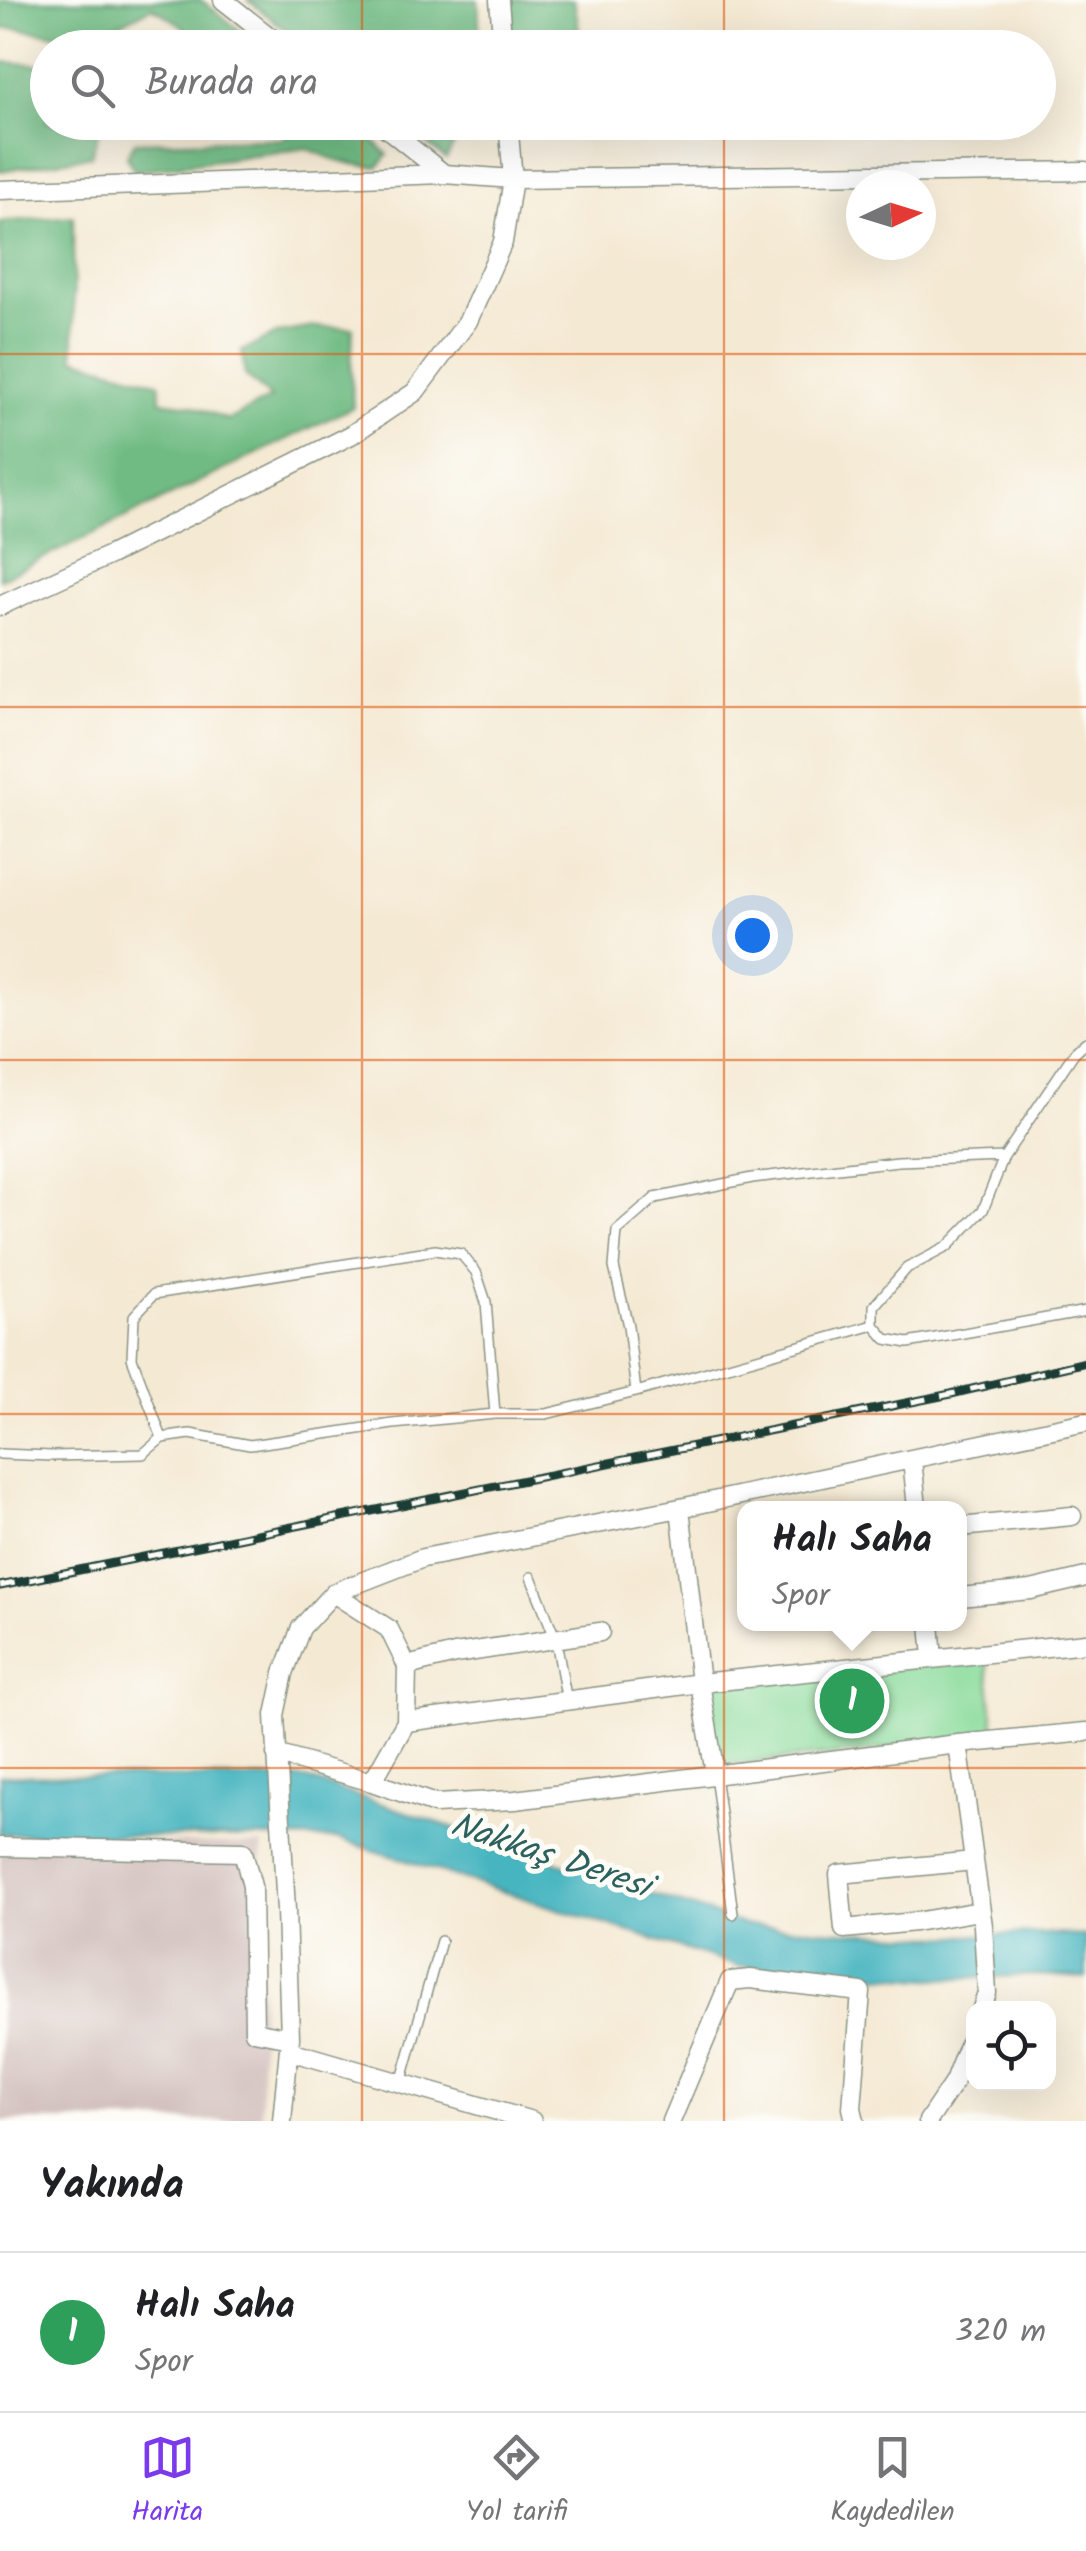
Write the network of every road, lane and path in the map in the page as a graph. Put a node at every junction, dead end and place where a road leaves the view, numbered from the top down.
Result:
1 (223, 0) edge
2 (499, 0) edge
3 (261, 30) edge
4 (501, 30) edge
5 (402, 140) edge
6 (510, 140) edge
7 (1086, 171) edge
8 (444, 174) junction
9 (513, 178) junction
10 (0, 190) edge
11 (0, 606) edge
12 (1086, 1042) edge
13 (1004, 1157) junction
14 (1086, 1311) edge
15 (874, 1325) junction
16 (636, 1392) junction
17 (495, 1414) junction
18 (1086, 1422) edge
19 (162, 1438) junction
20 (0, 1454) edge
21 (912, 1459) junction
22 (780, 1486) junction
23 (782, 1501) edge
24 (917, 1501) edge
25 (680, 1508) junction
26 (1072, 1516) dead end
27 (967, 1526) edge
28 (531, 1577) dead end
29 (1086, 1577) edge
30 (333, 1592) junction
31 (967, 1596) edge
32 (931, 1631) edge
33 (600, 1632) dead end
34 (556, 1640) junction
35 (1086, 1643) edge
36 (933, 1657) junction
37 (408, 1666) junction
38 (700, 1683) junction
39 (567, 1702) junction
40 (406, 1722) junction
41 (1086, 1732) edge
42 (958, 1744) junction
43 (276, 1754) junction
44 (715, 1774) junction
45 (372, 1782) junction
46 (0, 1847) edge
47 (974, 1861) junction
48 (733, 1914) dead end
49 (982, 1919) junction
50 (441, 1941) dead end
51 (985, 2001) edge
52 (290, 2044) junction
53 (966, 2051) edge
54 (401, 2084) junction
55 (282, 2121) edge
56 (532, 2121) edge
57 (671, 2121) edge
58 (856, 2121) edge
59 (928, 2121) edge

1 - 3 street
2 - 4 street
5 - 8 street
6 - 9 street
7 - 9 street
8 - 9 street
8 - 10 street
9 - 11 street
12 - 13 lane
13 - 15 lane
13 - 16 lane
14 - 15 lane
15 - 16 lane
16 - 17 lane
17 - 19 lane
17 - 19 lane
18 - 21 street
19 - 20 lane
21 - 22 street
21 - 24 street
22 - 23 street
22 - 25 street
25 - 30 street
25 - 38 street
26 - 27 street
28 - 34 lane
29 - 31 street
30 - 37 street
30 - 43 street
32 - 36 street
33 - 34 street
34 - 37 street
34 - 39 lane
35 - 36 street
36 - 38 street
37 - 40 street
38 - 39 street
38 - 44 street
39 - 40 street
40 - 45 street
41 - 42 street
42 - 44 street
42 - 47 street
43 - 45 street
43 - 52 street
44 - 45 street
44 - 48 lane
46 - 52 street
47 - 49 street
47 - 49 street
49 - 51 street
50 - 54 lane
52 - 54 street
52 - 55 street
53 - 59 street
54 - 56 street
57 - 58 street

